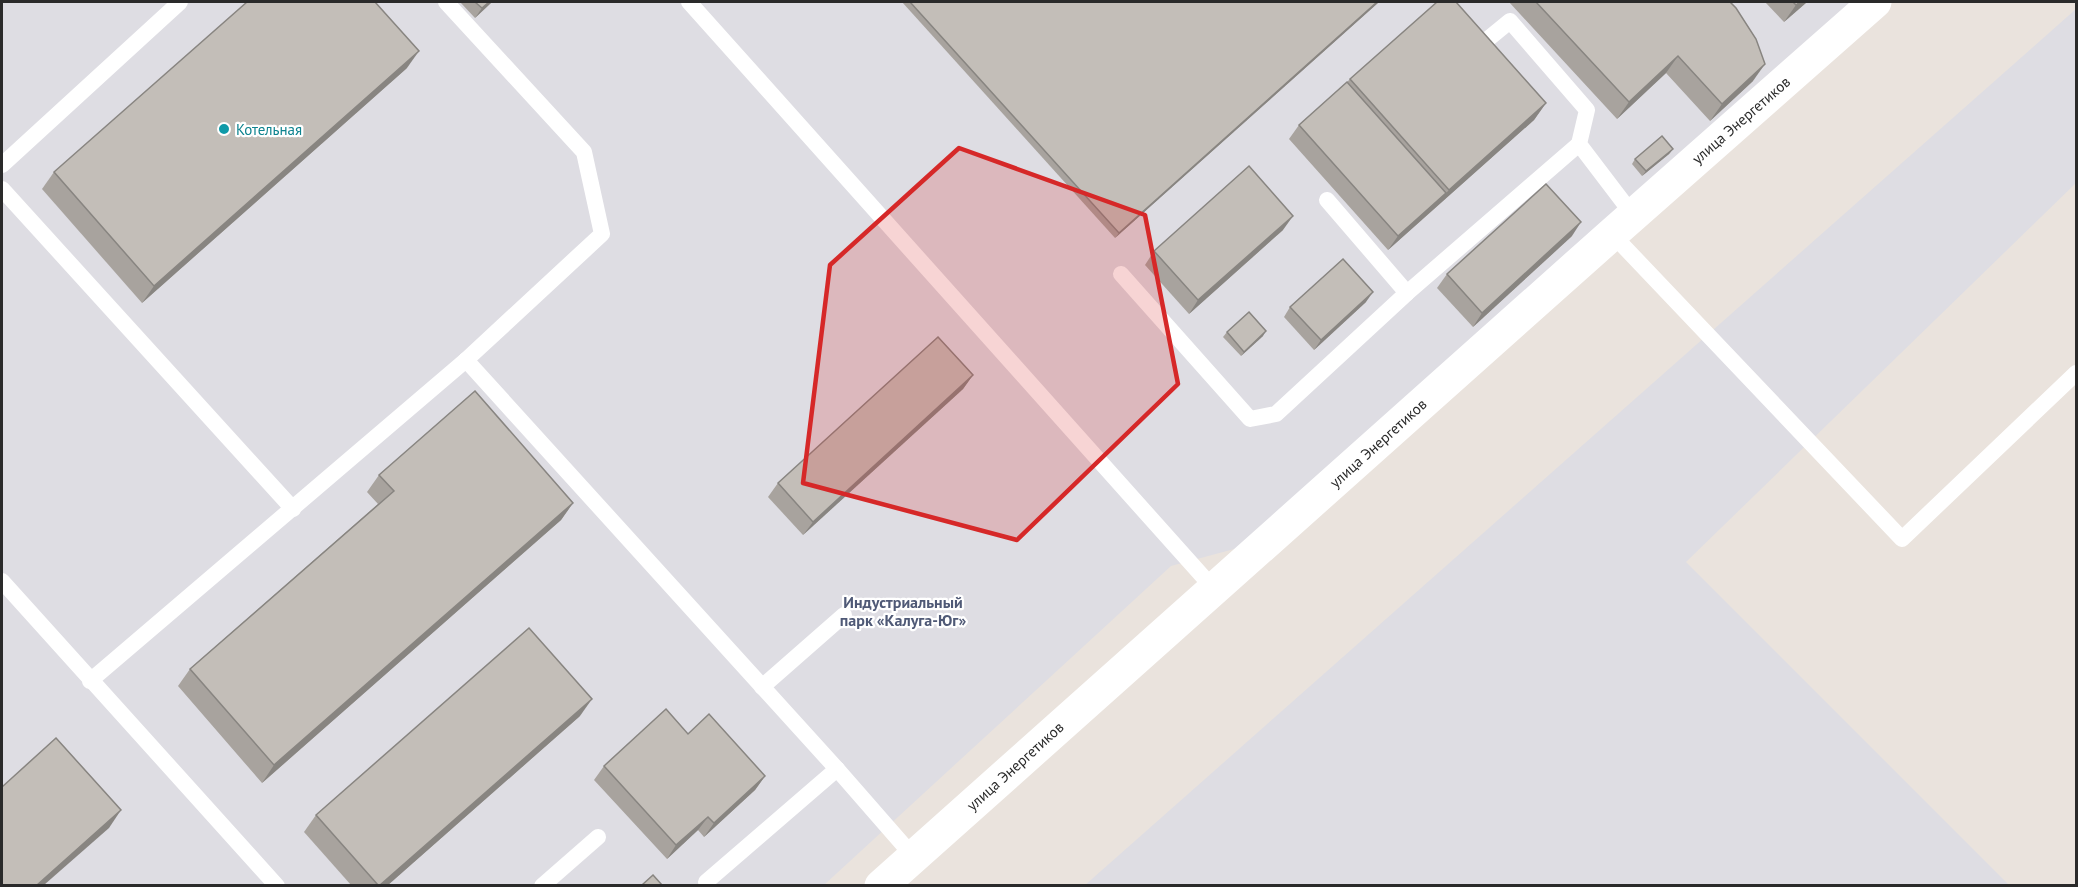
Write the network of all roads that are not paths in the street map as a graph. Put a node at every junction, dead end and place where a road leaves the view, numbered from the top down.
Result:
1 (180, 2) edge
2 (446, 2) edge
3 (689, 2) edge
4 (1875, 2) edge
5 (1488, 39) edge
6 (1579, 144) junction
7 (2, 165) edge
8 (2, 189) edge
9 (1327, 200) dead end
10 (1622, 224) junction
11 (1121, 274) dead end
12 (1407, 293) junction
13 (466, 360) junction
14 (2076, 374) edge
15 (293, 509) junction
16 (2, 581) edge
17 (1214, 590) junction
18 (844, 615) dead end
19 (90, 681) junction
20 (762, 687) junction
21 (837, 769) junction
22 (598, 837) dead end
23 (913, 856) junction
24 (706, 882) dead end
25 (277, 885) edge
26 (542, 885) edge
27 (881, 885) edge

1 - 7 lane
2 - 13 lane
3 - 17 lane
4 - 10 street, улица Энергетиков
5 - 6 lane
6 - 10 lane
6 - 12 lane
8 - 15 lane
9 - 12 lane
10 - 14 lane
10 - 17 street, улица Энергетиков
11 - 12 lane
13 - 15 lane
13 - 20 lane
15 - 19 lane
16 - 19 lane
17 - 23 street, улица Энергетиков
18 - 20 lane
19 - 25 lane
20 - 21 lane
21 - 23 lane
21 - 24 lane
22 - 26 lane
23 - 27 street, улица Энергетиков

